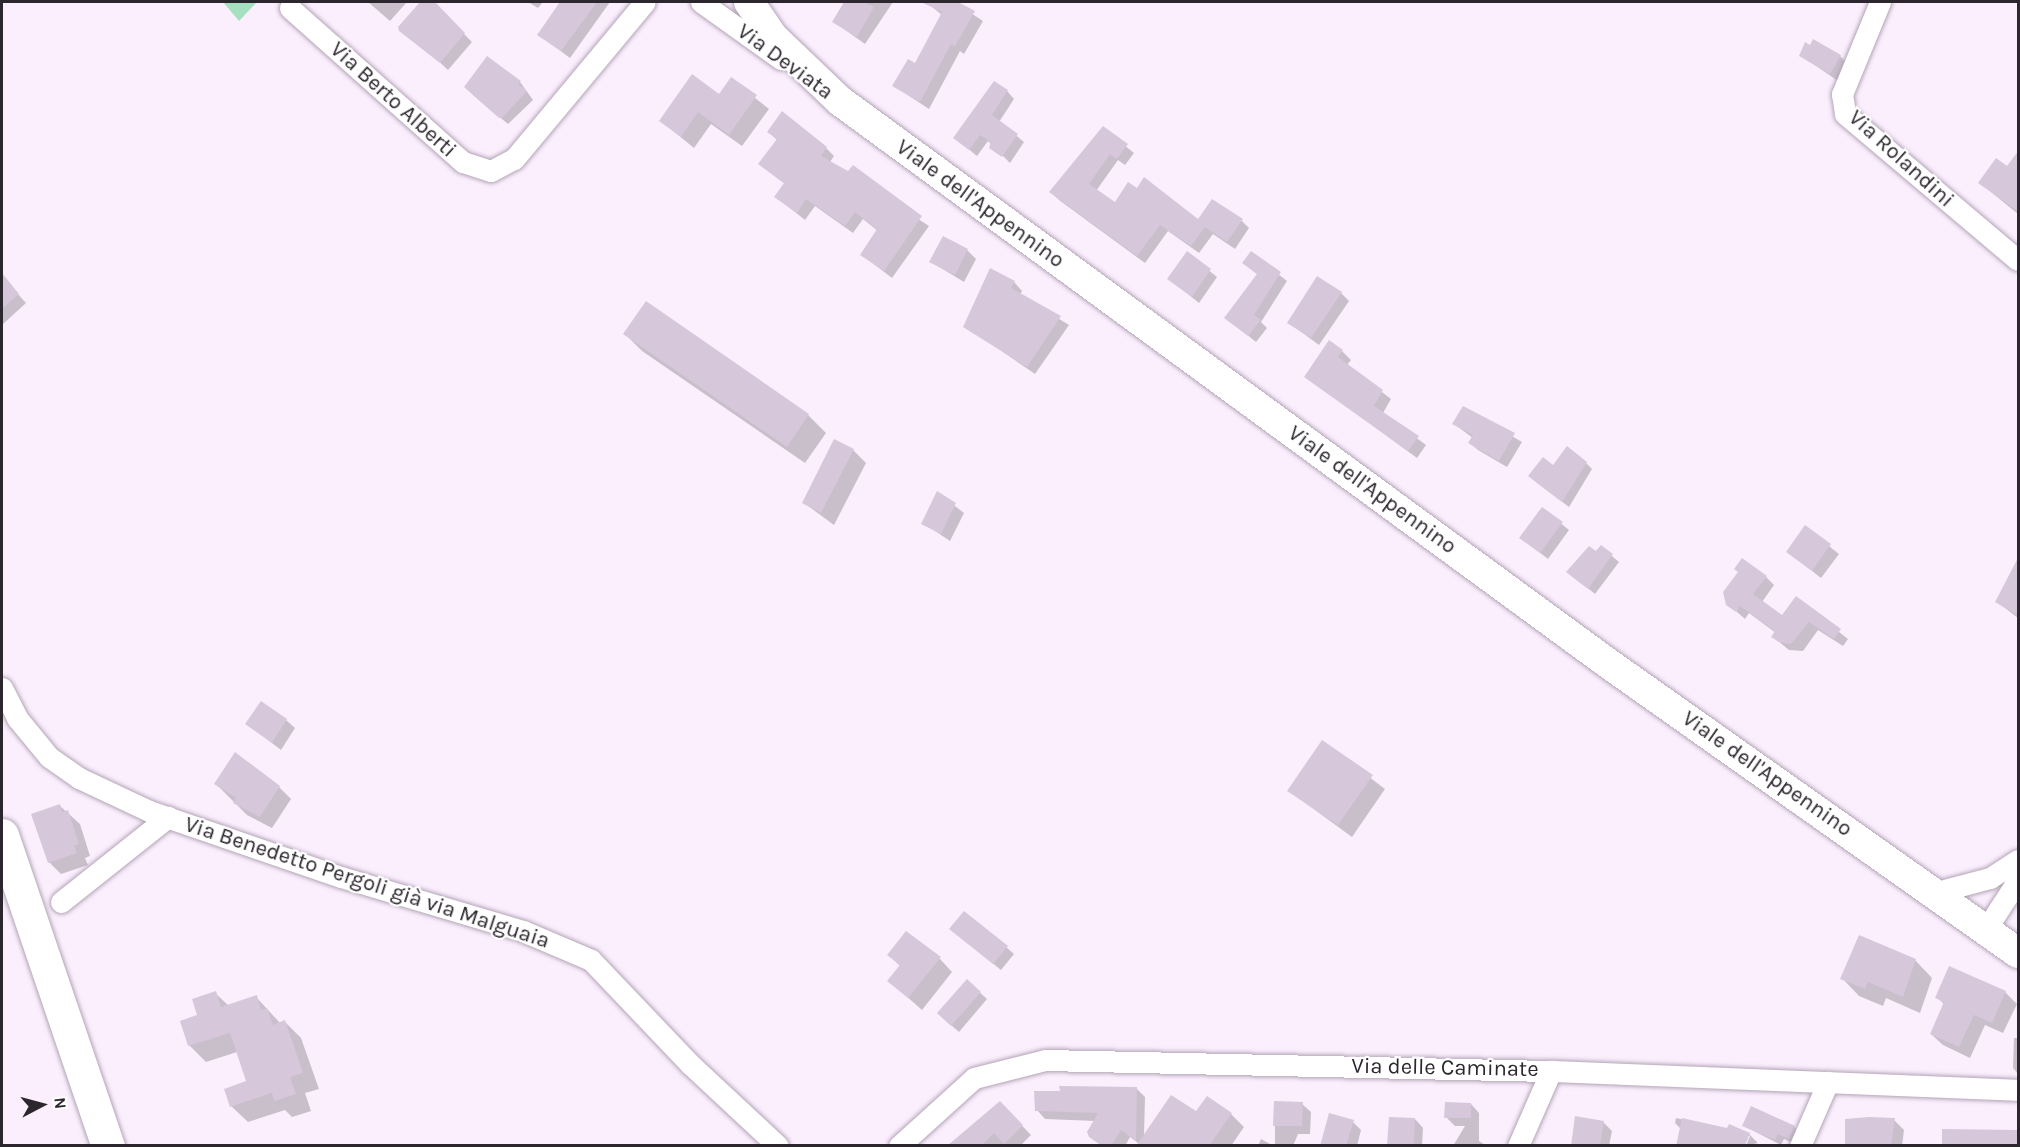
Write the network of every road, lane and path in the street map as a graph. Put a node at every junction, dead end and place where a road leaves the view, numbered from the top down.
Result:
1 (645, 2) edge
2 (701, 2) edge
3 (1880, 2) edge
4 (290, 8) dead end
5 (743, 10) edge
6 (2019, 260) edge
7 (2, 688) edge
8 (168, 817) junction
9 (2, 835) edge
10 (2019, 860) edge
11 (1990, 878) junction
12 (2019, 880) edge
13 (1937, 892) junction
14 (61, 902) dead end
15 (1978, 922) junction
16 (2019, 953) edge
17 (1551, 1071) junction
18 (1828, 1082) junction
19 (2019, 1090) edge
20 (108, 1146) edge
21 (778, 1146) edge
22 (899, 1146) edge
23 (1518, 1146) edge
24 (1800, 1146) edge

1 - 4 street, Via Berto Alberti
2 - 5 street, Via Deviata
3 - 6 street, Via Rolandini
5 - 13 main road, Viale dell'Appennino
7 - 8 street, Via Benedetto Pergoli già via Malguaia
8 - 14 street
8 - 21 street, Via Benedetto Pergoli già via Malguaia
9 - 20 main road
10 - 11 street
11 - 13 street
11 - 15 street
12 - 15 street
13 - 15 main road, Viale dell'Appennino
15 - 16 main road, Viale dell'Appennino
17 - 18 street, Via delle Caminate
17 - 22 street, Via delle Caminate
17 - 23 street
18 - 19 street, Via delle Caminate
18 - 24 street

